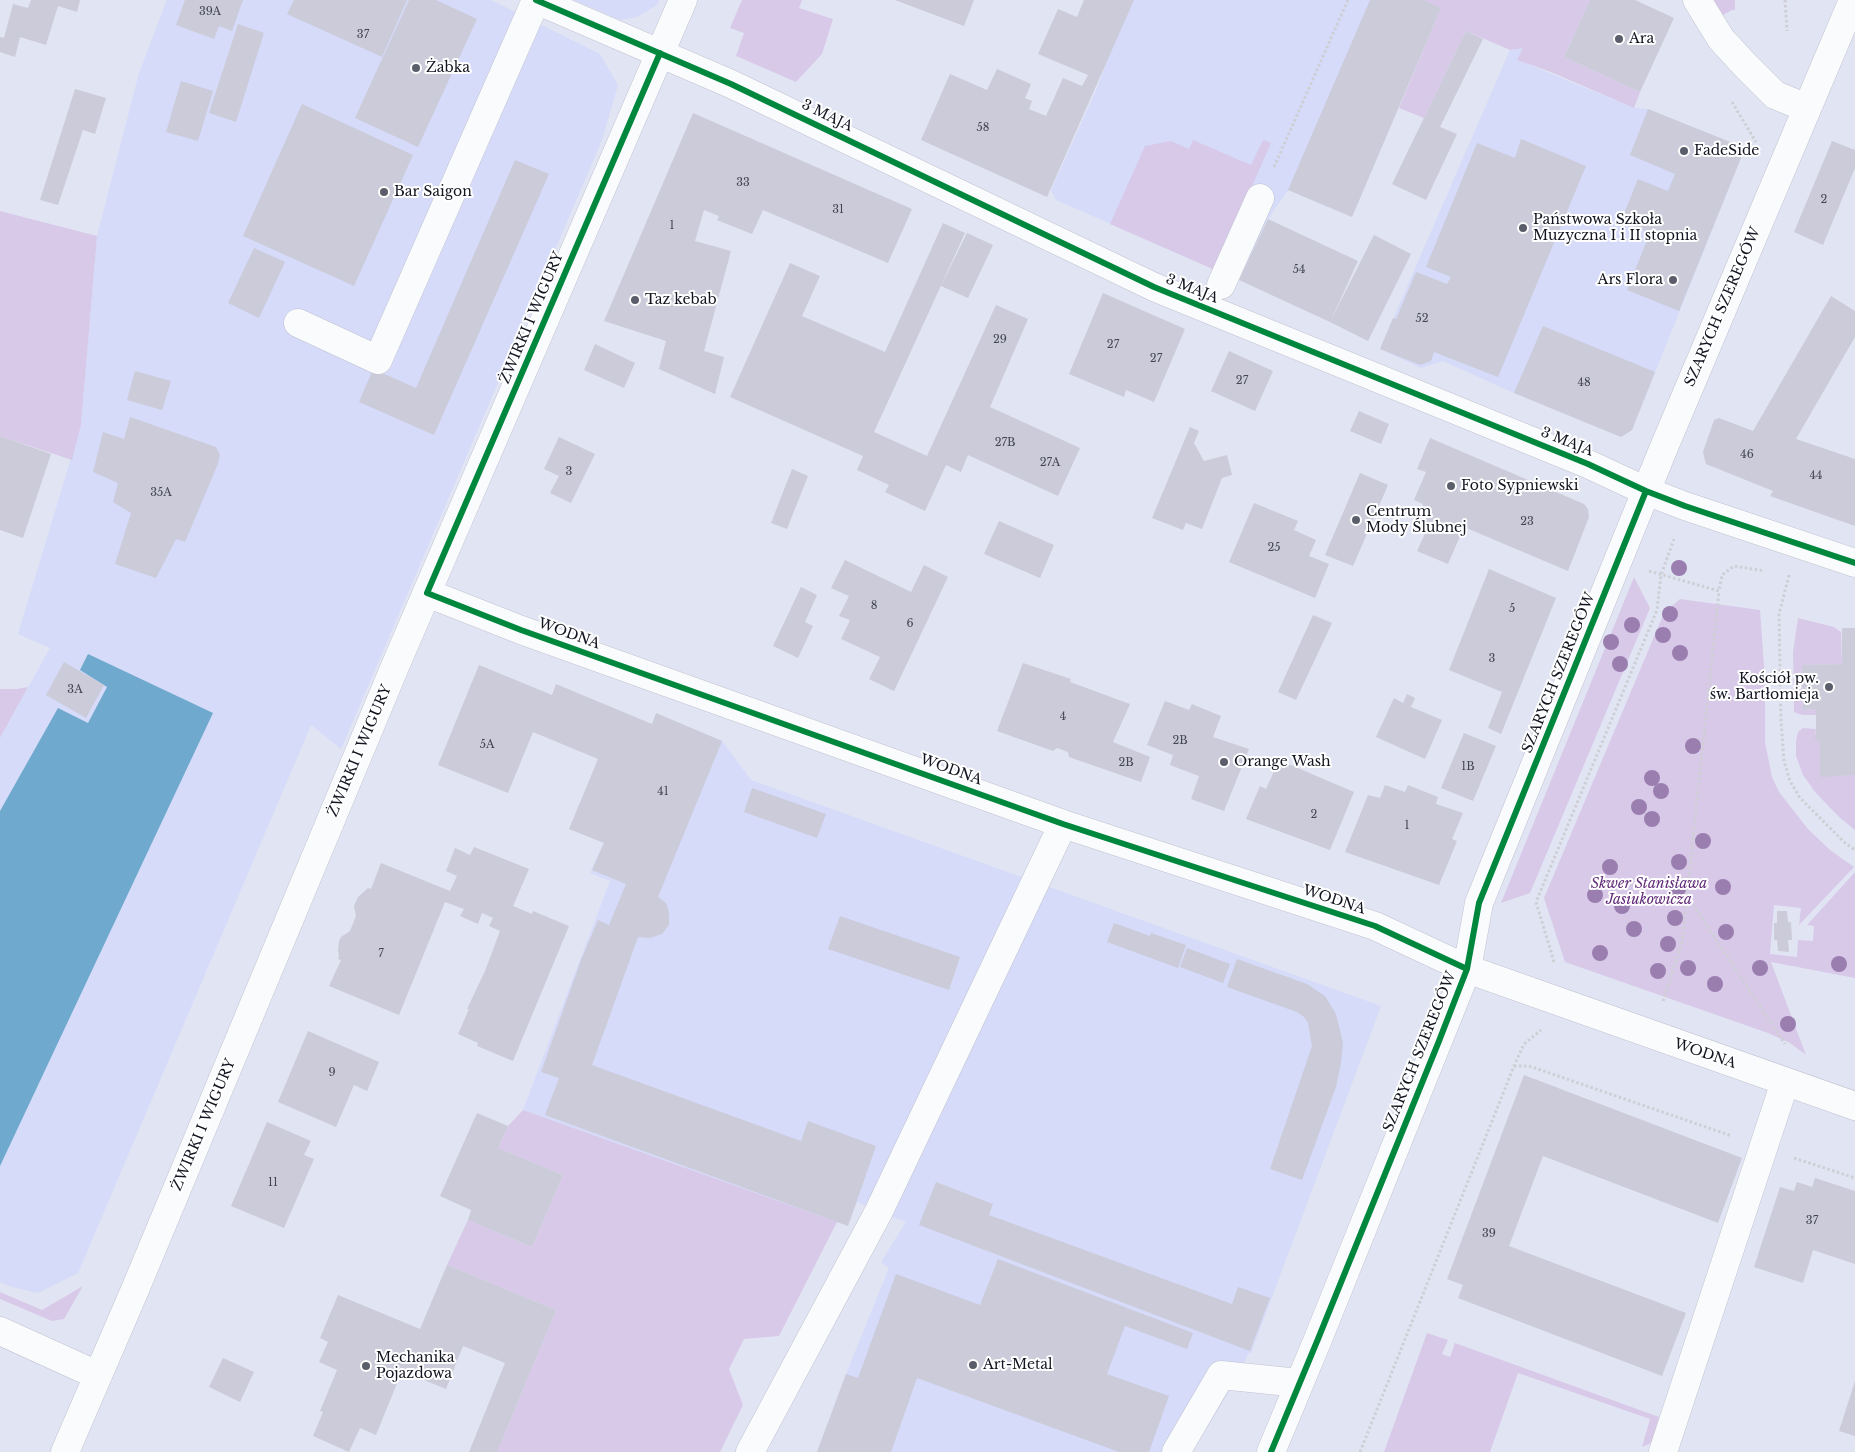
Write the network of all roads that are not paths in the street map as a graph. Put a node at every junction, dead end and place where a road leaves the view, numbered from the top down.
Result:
1 (536, 0) edge
2 (683, 0) edge
3 (1698, 0) edge
4 (1853, 0) edge
5 (660, 53) junction
6 (1807, 108) junction
7 (1260, 198) road end
8 (1221, 284) dead end
9 (298, 323) dead end
10 (1646, 491) junction
11 (1855, 563) edge
12 (426, 592) junction
13 (1063, 824) junction
14 (1467, 969) junction
15 (1785, 1082) junction
16 (1855, 1106) edge
17 (0, 1332) edge
18 (97, 1376) junction
19 (1299, 1383) junction
20 (64, 1452) edge
21 (750, 1452) edge
22 (1176, 1452) edge
23 (1270, 1452) edge
24 (1662, 1452) edge

1 - 5 street, 3 MAJA
1 - 9 street
2 - 5 street, ŻWIRKI I WIGURY
3 - 6 street
4 - 6 street, SZARYCH SZEREGÓW
5 - 10 street, 3 MAJA
5 - 12 street, ŻWIRKI I WIGURY
6 - 10 street, SZARYCH SZEREGÓW
7 - 8 street
10 - 11 street, 3 MAJA
10 - 14 street, SZARYCH SZEREGÓW
12 - 13 street, WODNA
12 - 18 street, ŻWIRKI I WIGURY
13 - 14 street, WODNA
13 - 21 street
14 - 15 street, WODNA
14 - 19 street, SZARYCH SZEREGÓW
15 - 16 street, WODNA
15 - 24 street
17 - 18 street
18 - 20 street, ŻWIRKI I WIGURY
19 - 22 street
19 - 23 street, SZARYCH SZEREGÓW

